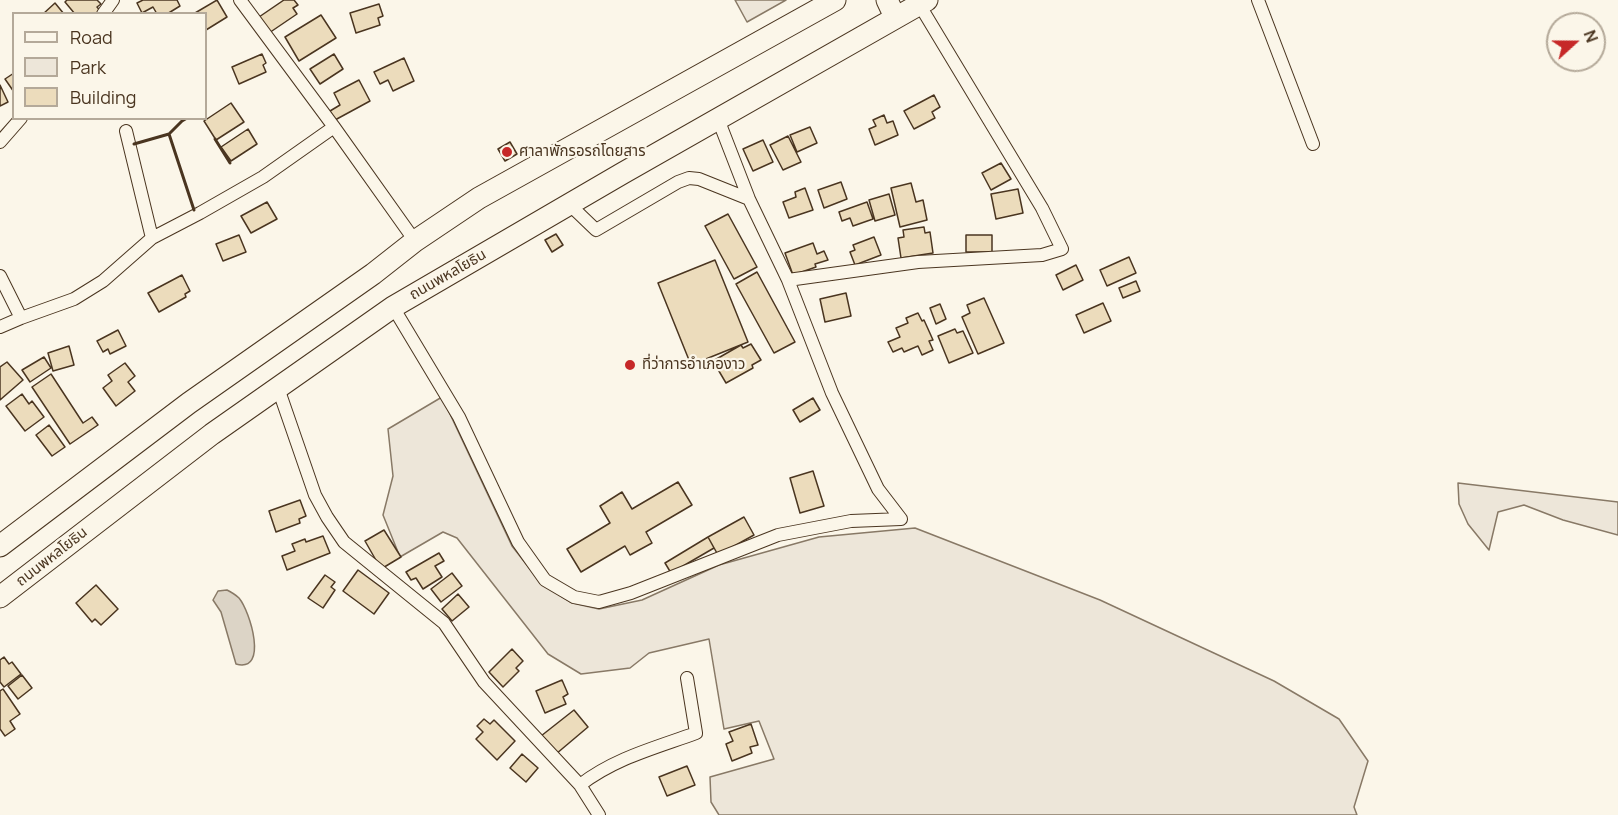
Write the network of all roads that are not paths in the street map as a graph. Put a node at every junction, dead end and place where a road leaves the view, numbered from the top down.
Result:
1 (240, 0) edge
2 (835, 0) edge
3 (1258, 0) edge
4 (923, 2) edge
5 (891, 8) edge
6 (718, 118) junction
7 (19, 120) edge
8 (334, 127) junction
9 (126, 131) dead end
10 (0, 142) edge
11 (1313, 144) dead end
12 (749, 199) junction
13 (570, 205) junction
14 (152, 238) junction
15 (415, 241) junction
16 (0, 276) edge
17 (788, 279) junction
18 (393, 307) junction
19 (21, 318) junction
20 (0, 327) edge
21 (278, 388) junction
22 (0, 546) edge
23 (0, 597) edge
24 (687, 678) dead end
25 (580, 785) junction
26 (598, 815) edge

1 - 8 street
2 - 15 highway
3 - 11 street
4 - 5 highway, ถนนพหลโยธิน
4 - 17 street
5 - 6 highway, ถนนพหลโยธิน
6 - 12 street
6 - 13 highway, ถนนพหลโยธิน
7 - 10 street
8 - 14 street
8 - 15 street
9 - 14 street
12 - 13 street
12 - 17 street
13 - 18 highway, ถนนพหลโยธิน
14 - 19 street
15 - 22 highway
16 - 19 street
17 - 18 street
18 - 21 highway, ถนนพหลโยธิน
19 - 20 street
21 - 23 highway, ถนนพหลโยธิน
21 - 25 street
24 - 25 street
25 - 26 street

